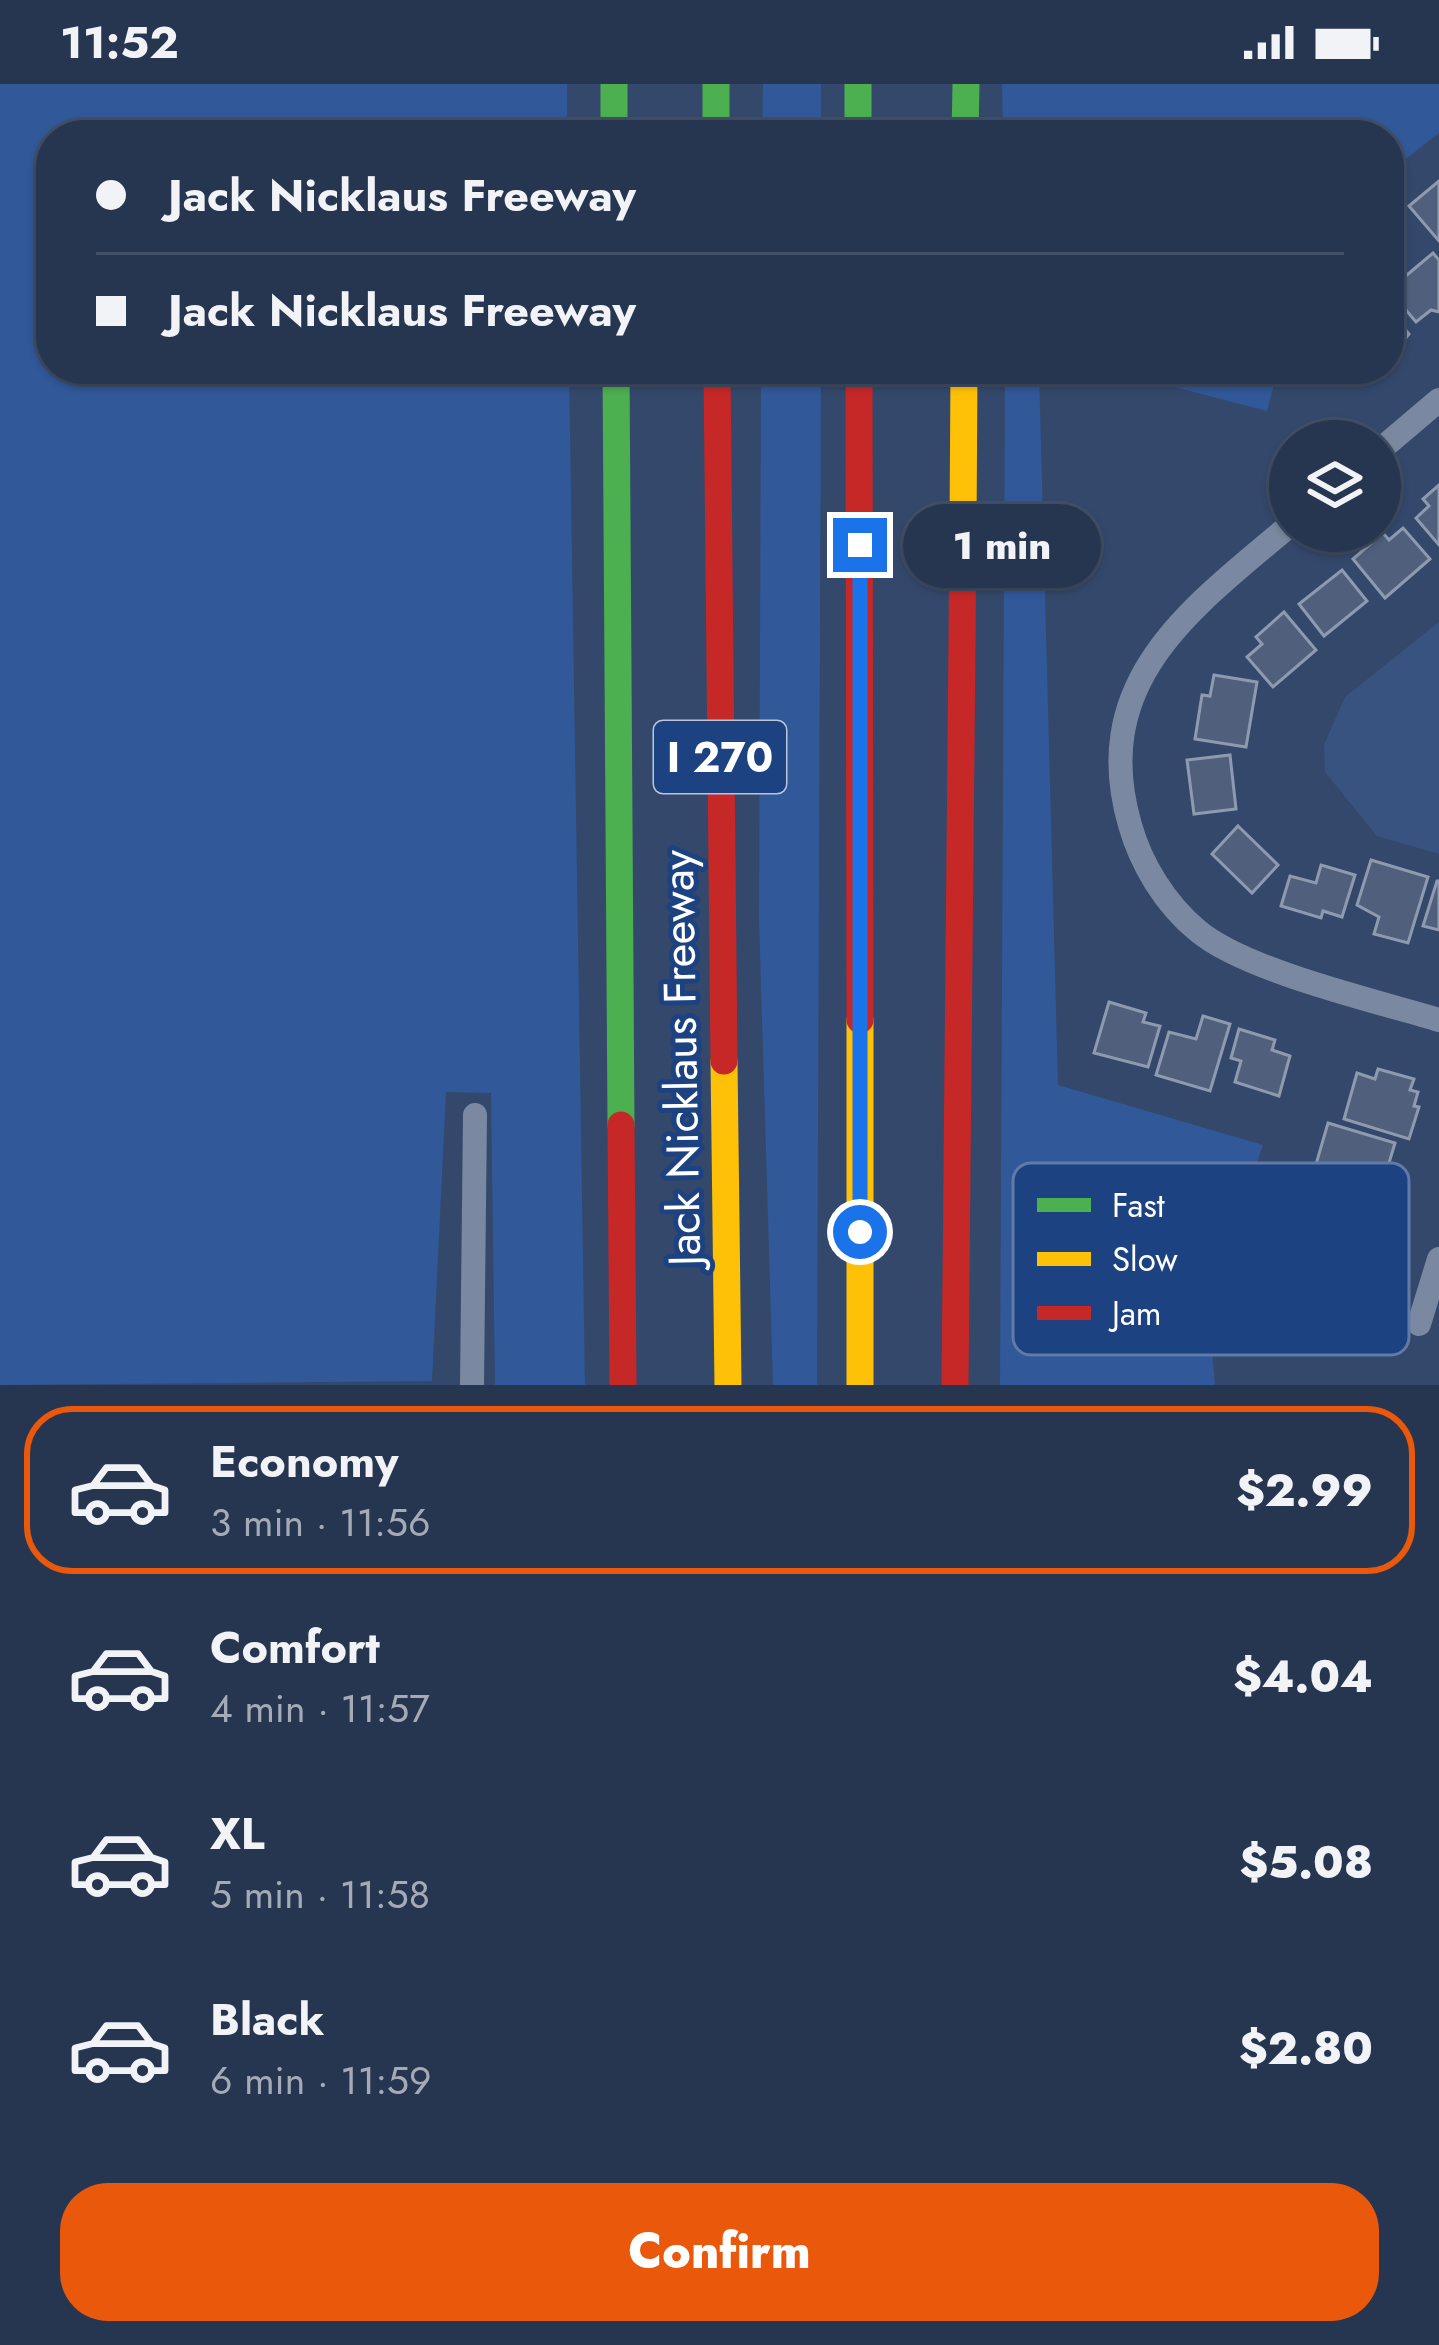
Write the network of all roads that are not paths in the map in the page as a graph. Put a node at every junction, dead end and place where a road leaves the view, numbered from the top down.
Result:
1 (614, 84) edge
2 (716, 84) edge
3 (858, 84) edge
4 (966, 84) edge
5 (614, 120) edge
6 (716, 120) edge
7 (858, 120) edge
8 (965, 120) edge
9 (616, 384) edge
10 (717, 384) edge
11 (859, 384) edge
12 (964, 384) edge
13 (1439, 400) edge
14 (1401, 432) edge
15 (1269, 543) edge
16 (1439, 1020) edge
17 (475, 1115) dead end
18 (1439, 1259) edge
19 (1419, 1324) dead end
20 (472, 1385) edge
21 (623, 1385) edge
22 (728, 1385) edge
23 (860, 1385) edge
24 (955, 1385) edge

1 - 5 highway
2 - 6 highway
3 - 7 highway
4 - 8 highway
9 - 21 highway
10 - 22 highway, Jack Nicklaus Freeway / I 270
11 - 23 highway
12 - 24 highway
13 - 14 street
15 - 16 street
17 - 20 street
18 - 19 street

